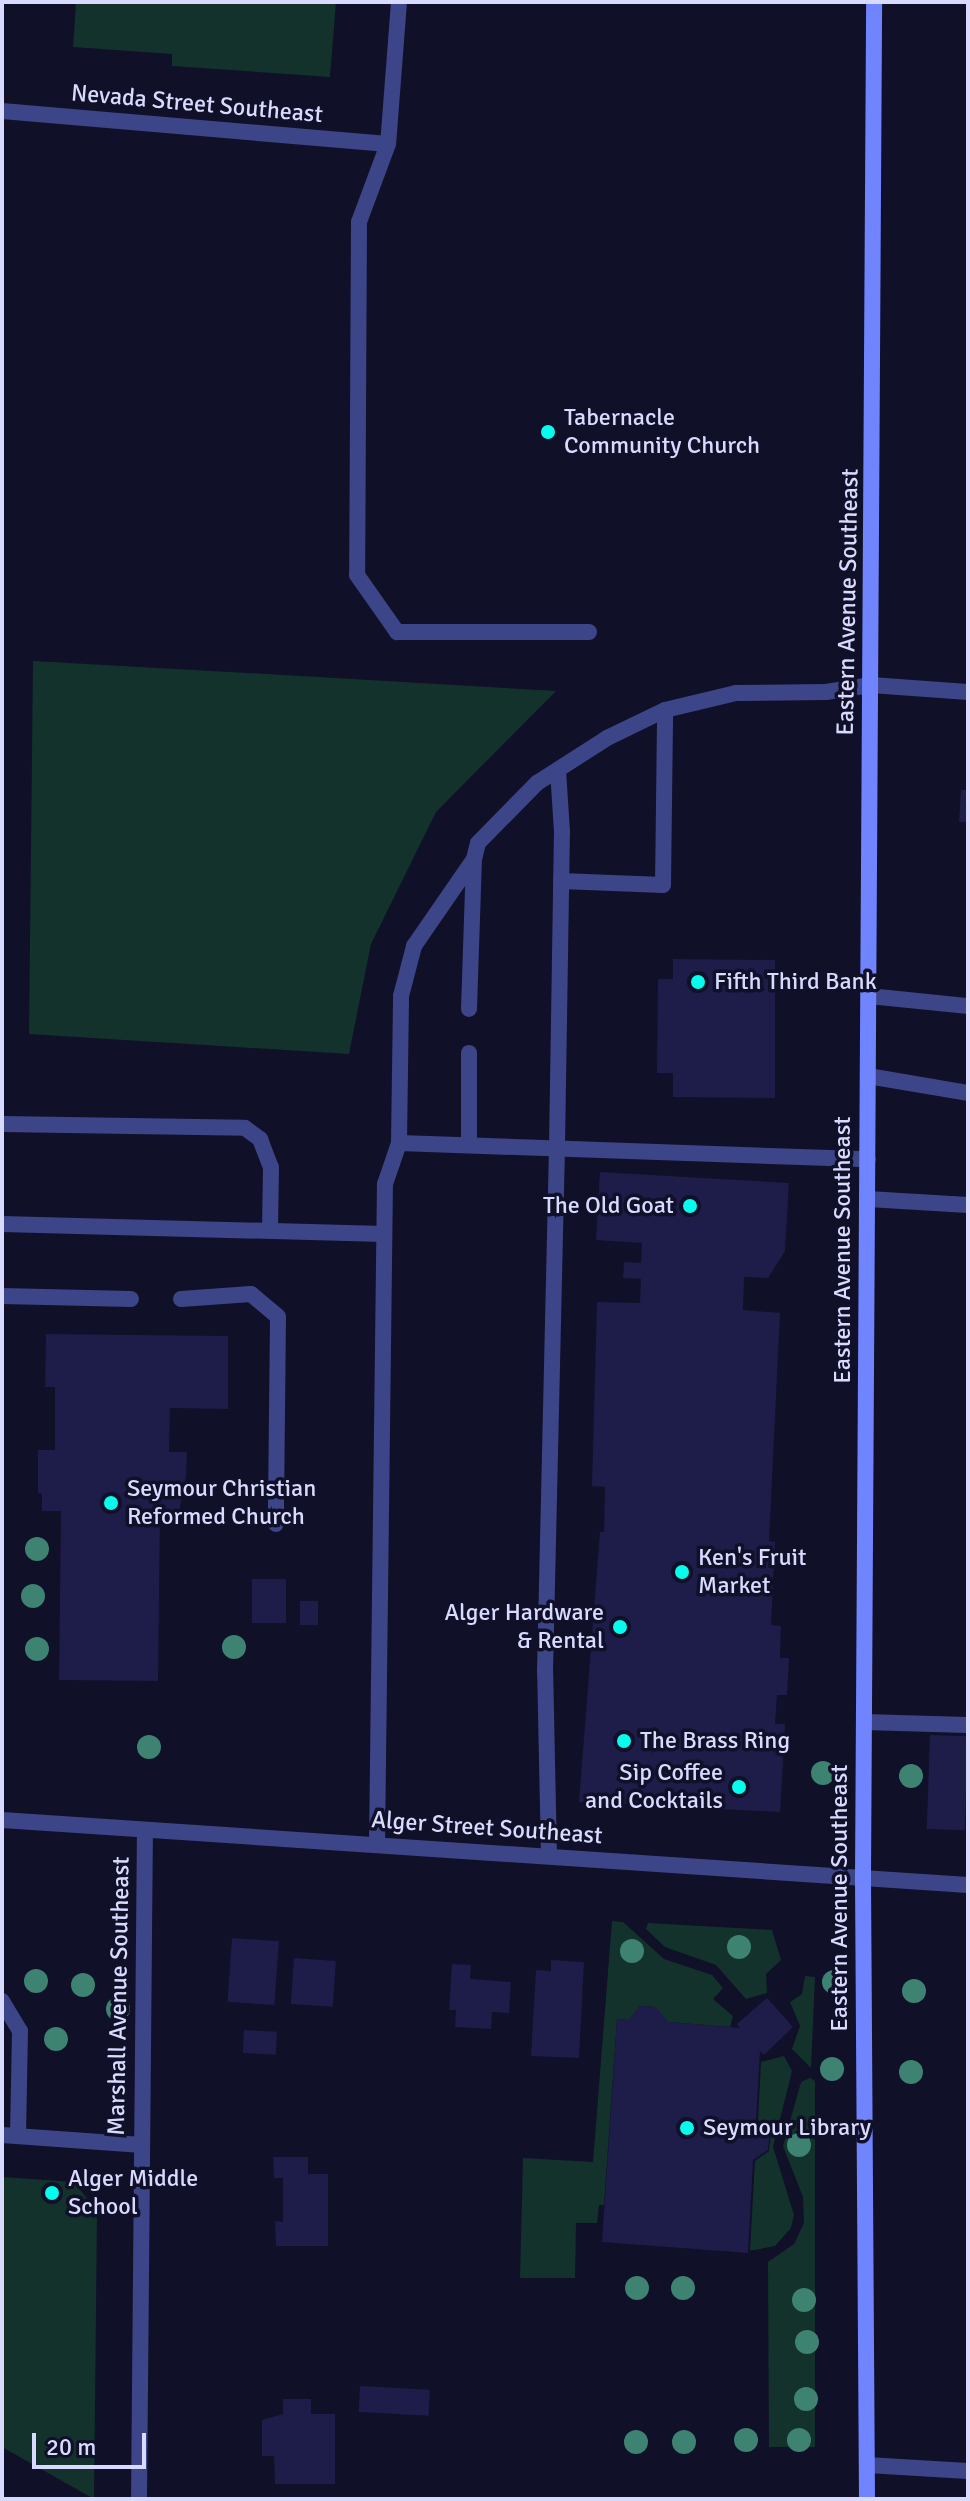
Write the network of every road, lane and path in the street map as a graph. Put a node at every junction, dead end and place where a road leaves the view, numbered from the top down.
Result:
1 (399, 2) edge
2 (874, 2) edge
3 (2, 111) edge
4 (388, 144) junction
5 (589, 632) dead end
6 (871, 685) junction
7 (968, 692) edge
8 (665, 710) junction
9 (558, 770) junction
10 (474, 859) junction
11 (561, 881) junction
12 (869, 996) junction
13 (968, 1006) edge
14 (469, 1009) dead end
15 (469, 1053) dead end
16 (868, 1076) junction
17 (968, 1093) edge
18 (2, 1124) edge
19 (399, 1143) junction
20 (469, 1145) junction
21 (557, 1147) junction
22 (868, 1159) junction
23 (868, 1199) junction
24 (968, 1205) edge
25 (2, 1224) edge
26 (270, 1229) junction
27 (384, 1234) junction
28 (2, 1296) edge
29 (131, 1299) dead end
30 (181, 1299) dead end
31 (276, 1524) dead end
32 (864, 1722) junction
33 (968, 1725) edge
34 (2, 1820) edge
35 (145, 1830) junction
36 (377, 1845) junction
37 (549, 1856) junction
38 (863, 1877) junction
39 (968, 1885) edge
40 (2, 2001) edge
41 (10, 2136) edge
42 (142, 2145) junction
43 (867, 2465) junction
44 (968, 2471) edge
45 (139, 2499) edge
46 (867, 2499) edge

1 - 4 street
2 - 6 main road, Eastern Avenue Southeast
3 - 4 street, Nevada Street Southeast
4 - 5 street
6 - 7 street
6 - 8 street
6 - 12 main road, Eastern Avenue Southeast
8 - 9 street
8 - 11 street
9 - 10 street
9 - 11 street
10 - 14 street
10 - 19 street
11 - 21 street
12 - 13 street
12 - 16 main road, Eastern Avenue Southeast
15 - 20 street
16 - 17 street
16 - 22 main road, Eastern Avenue Southeast
18 - 26 street
19 - 20 street
19 - 27 street
20 - 21 street
21 - 22 street
21 - 37 street
22 - 23 main road, Eastern Avenue Southeast
23 - 24 street
23 - 32 main road, Eastern Avenue Southeast
25 - 26 street
26 - 27 street
27 - 36 street
28 - 29 street
30 - 31 street
32 - 33 street
32 - 38 main road, Eastern Avenue Southeast
34 - 35 street, Alger Street Southeast
35 - 36 street, Alger Street Southeast
35 - 42 street, Marshall Avenue Southeast
36 - 37 street, Alger Street Southeast
37 - 38 street, Alger Street Southeast
38 - 39 street, Alger Street Southeast
38 - 43 main road, Eastern Avenue Southeast
40 - 41 street
41 - 42 street
42 - 45 street, Marshall Avenue Southeast
43 - 44 street
43 - 46 main road, Eastern Avenue Southeast

